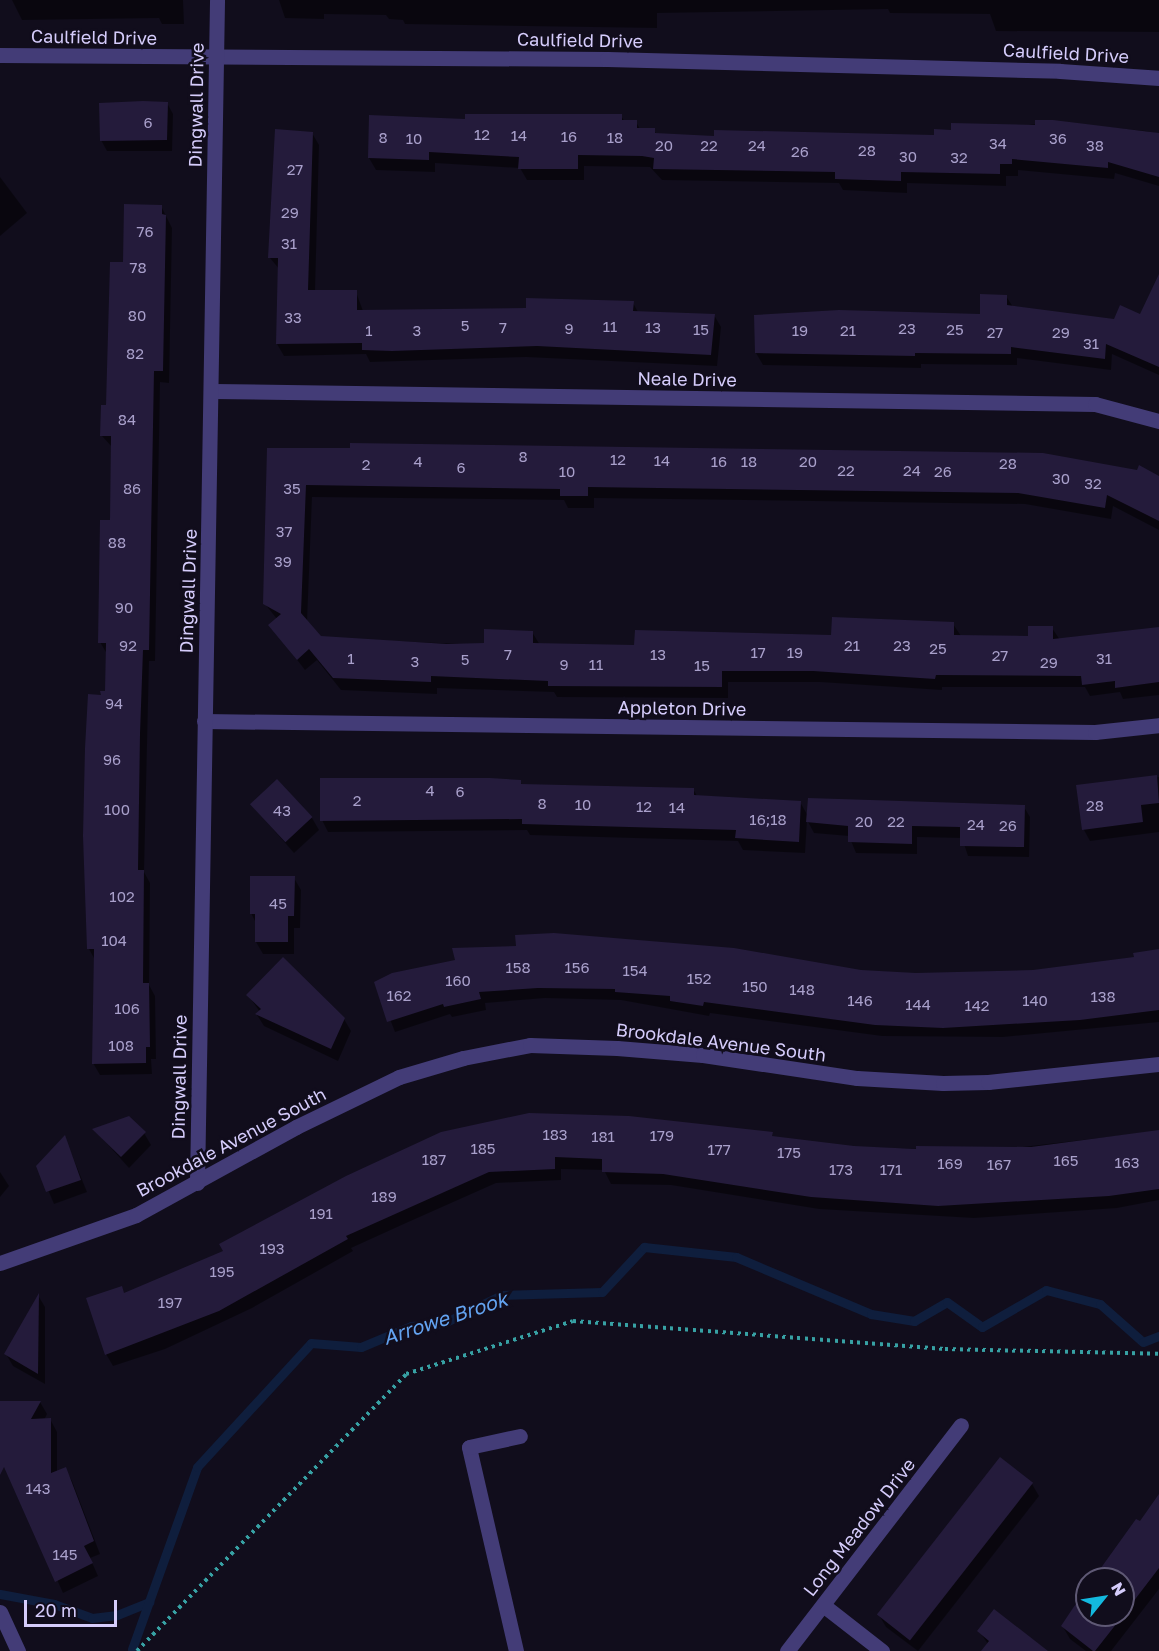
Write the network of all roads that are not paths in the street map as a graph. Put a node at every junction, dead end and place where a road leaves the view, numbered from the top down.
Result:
1 (217, 0) edge
2 (0, 55) edge
3 (216, 58) junction
4 (1159, 78) edge
5 (213, 391) junction
6 (1159, 421) edge
7 (204, 721) junction
8 (1159, 725) edge
9 (1159, 1064) edge
10 (197, 1183) junction
11 (0, 1263) edge
12 (961, 1425) dead end
13 (520, 1436) dead end
14 (823, 1605) junction
15 (1, 1614) edge
16 (18, 1651) edge
17 (516, 1651) edge
18 (787, 1651) edge
19 (882, 1651) edge

1 - 3 street, Dingwall Drive
2 - 3 street, Caulfield Drive
3 - 4 street, Caulfield Drive
3 - 5 street, Dingwall Drive
5 - 6 street, Neale Drive
5 - 7 street, Dingwall Drive
7 - 8 street, Appleton Drive
7 - 10 street, Dingwall Drive
9 - 10 street, Brookdale Avenue South
10 - 11 street, Brookdale Avenue South
12 - 14 street, Long Meadow Drive
13 - 17 street
14 - 18 street, Long Meadow Drive
14 - 19 street
15 - 16 street

